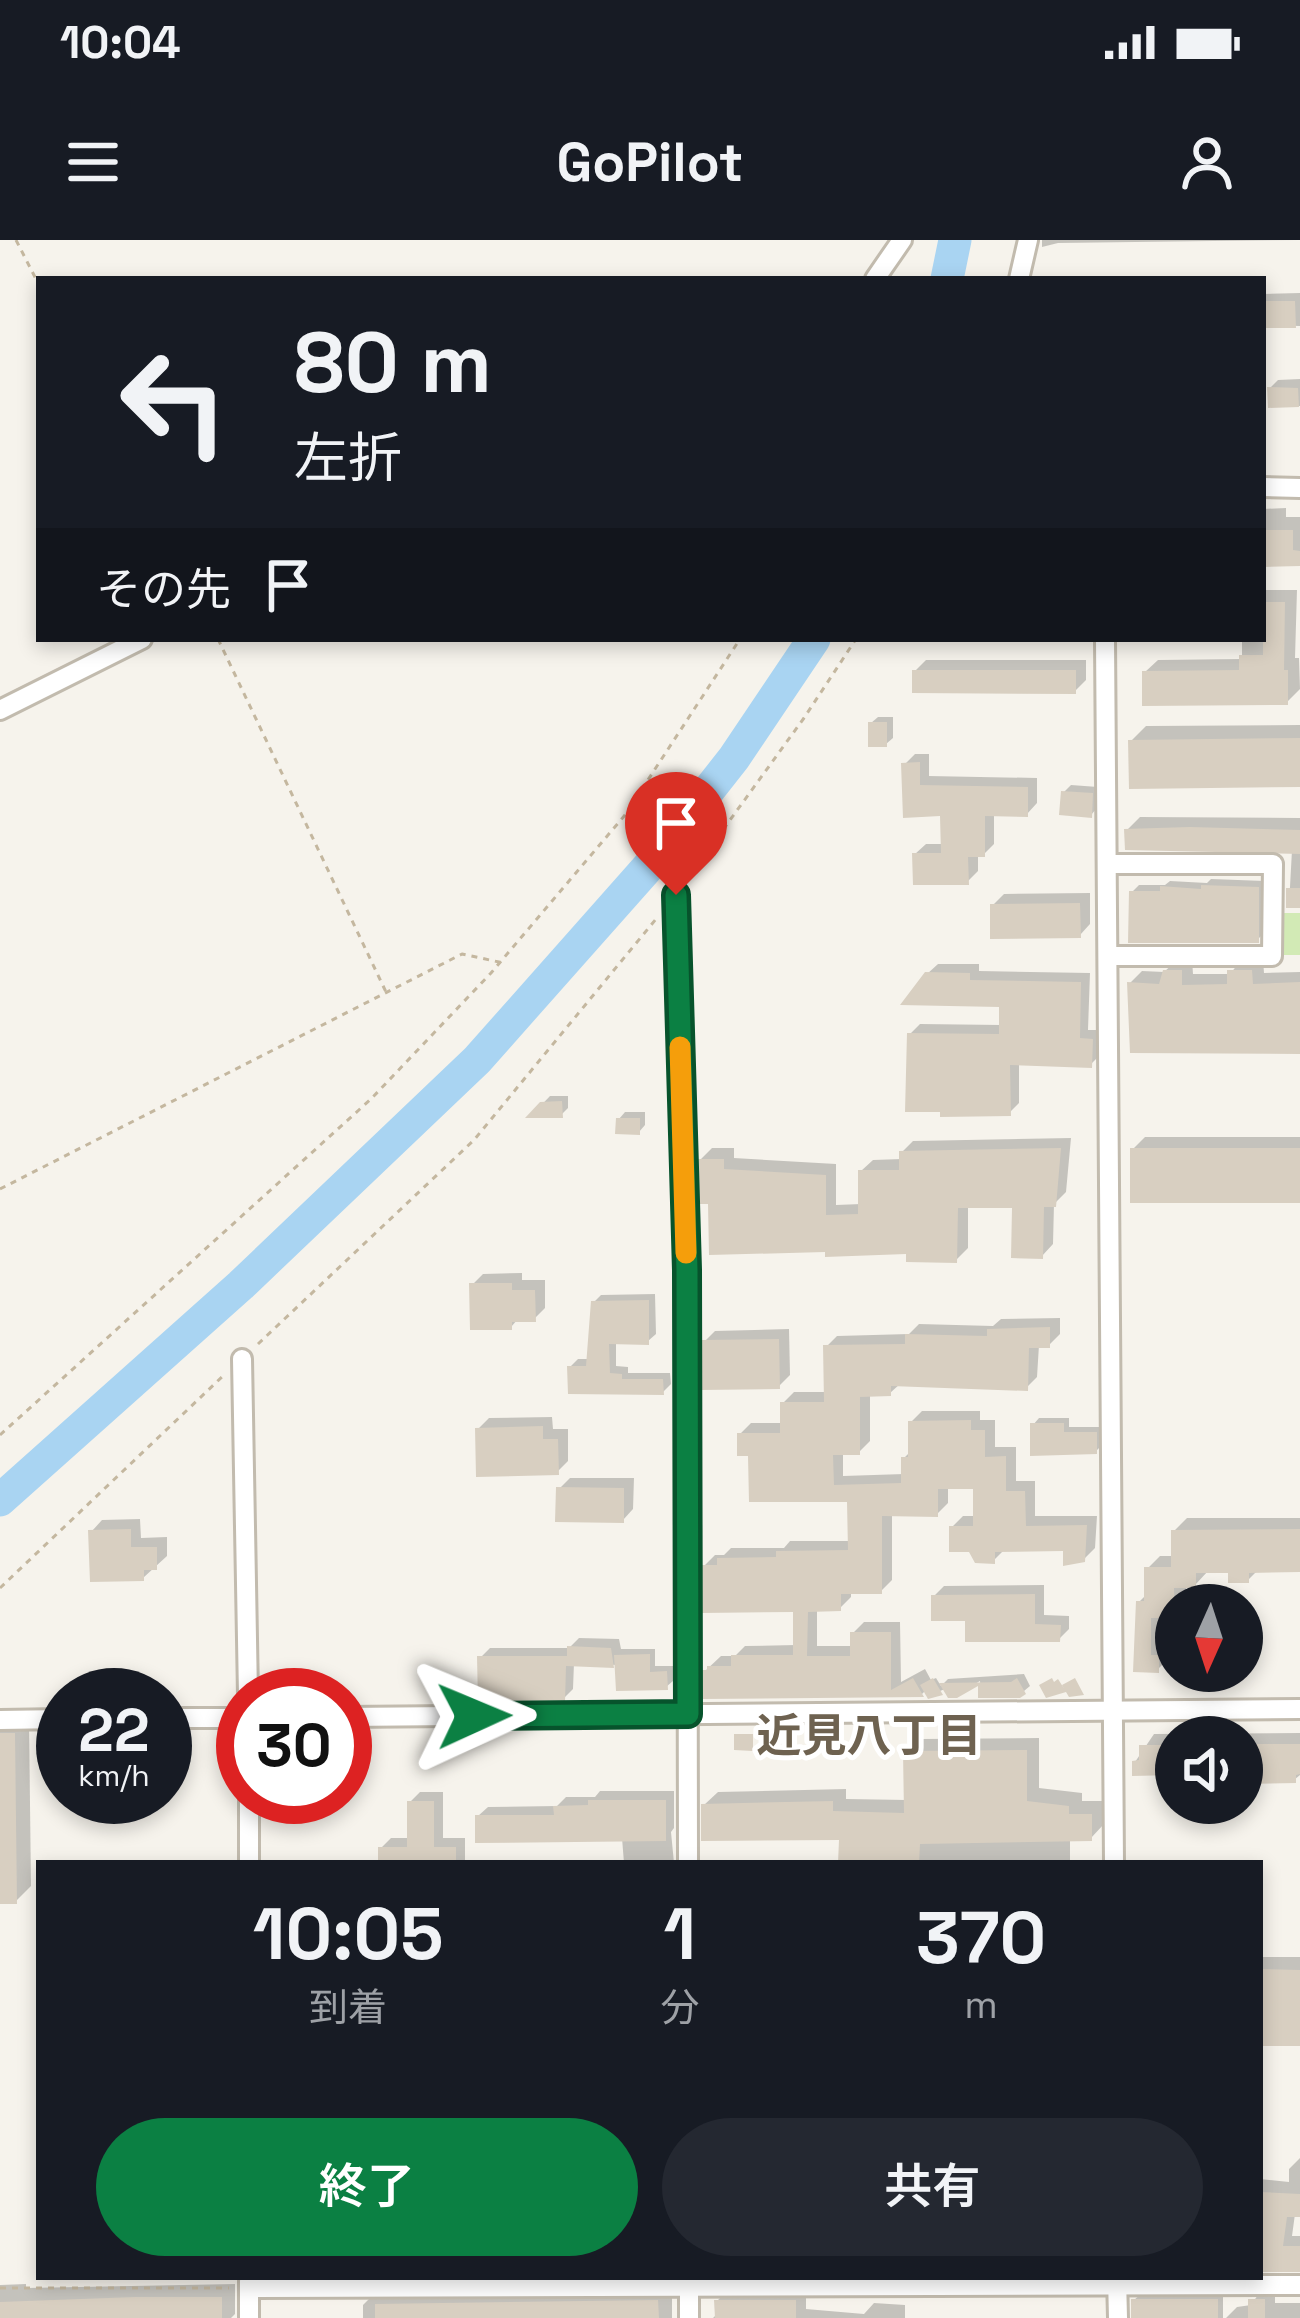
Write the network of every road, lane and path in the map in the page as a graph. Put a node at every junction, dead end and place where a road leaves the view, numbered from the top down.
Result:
1 (16, 240) edge
2 (902, 240) edge
3 (1028, 240) edge
4 (877, 276) edge
5 (1020, 276) edge
6 (36, 279) edge
7 (1266, 487) edge
8 (1300, 488) edge
9 (136, 642) edge
10 (219, 642) edge
11 (738, 642) edge
12 (854, 642) edge
13 (1106, 642) edge
14 (0, 710) edge
15 (1107, 864) junction
16 (676, 895) junction
17 (1108, 956) junction
18 (500, 963) junction
19 (387, 993) junction
20 (0, 1189) edge
21 (242, 1359) junction
22 (0, 1435) edge
23 (0, 1588) edge
24 (248, 1668) edge
25 (1300, 1709) edge
26 (1114, 1710) junction
27 (688, 1714) junction
28 (372, 1717) edge
29 (36, 1719) edge
30 (0, 1720) edge
31 (249, 1824) edge
32 (249, 1860) edge
33 (688, 1860) edge
34 (1114, 1860) edge
35 (1117, 2281) edge
36 (249, 2282) edge
37 (689, 2282) edge
38 (1300, 2285) edge
39 (0, 2288) edge
40 (249, 2318) edge
41 (689, 2318) edge
42 (1118, 2318) edge

1 - 6 path
2 - 4 street
3 - 5 street
7 - 8 street
9 - 14 street
10 - 19 path
11 - 18 path
12 - 16 path
13 - 15 street
15 - 17 street
15 - 17 street
16 - 21 path
16 - 27 street
17 - 26 street
18 - 19 path
18 - 22 path
19 - 20 path
21 - 23 path
21 - 24 street
25 - 26 street
26 - 27 street
26 - 34 street
27 - 28 street
27 - 33 street
29 - 30 street
31 - 32 street
35 - 37 street
35 - 38 street
35 - 42 street
36 - 37 street
36 - 39 path
36 - 40 street
37 - 41 street

